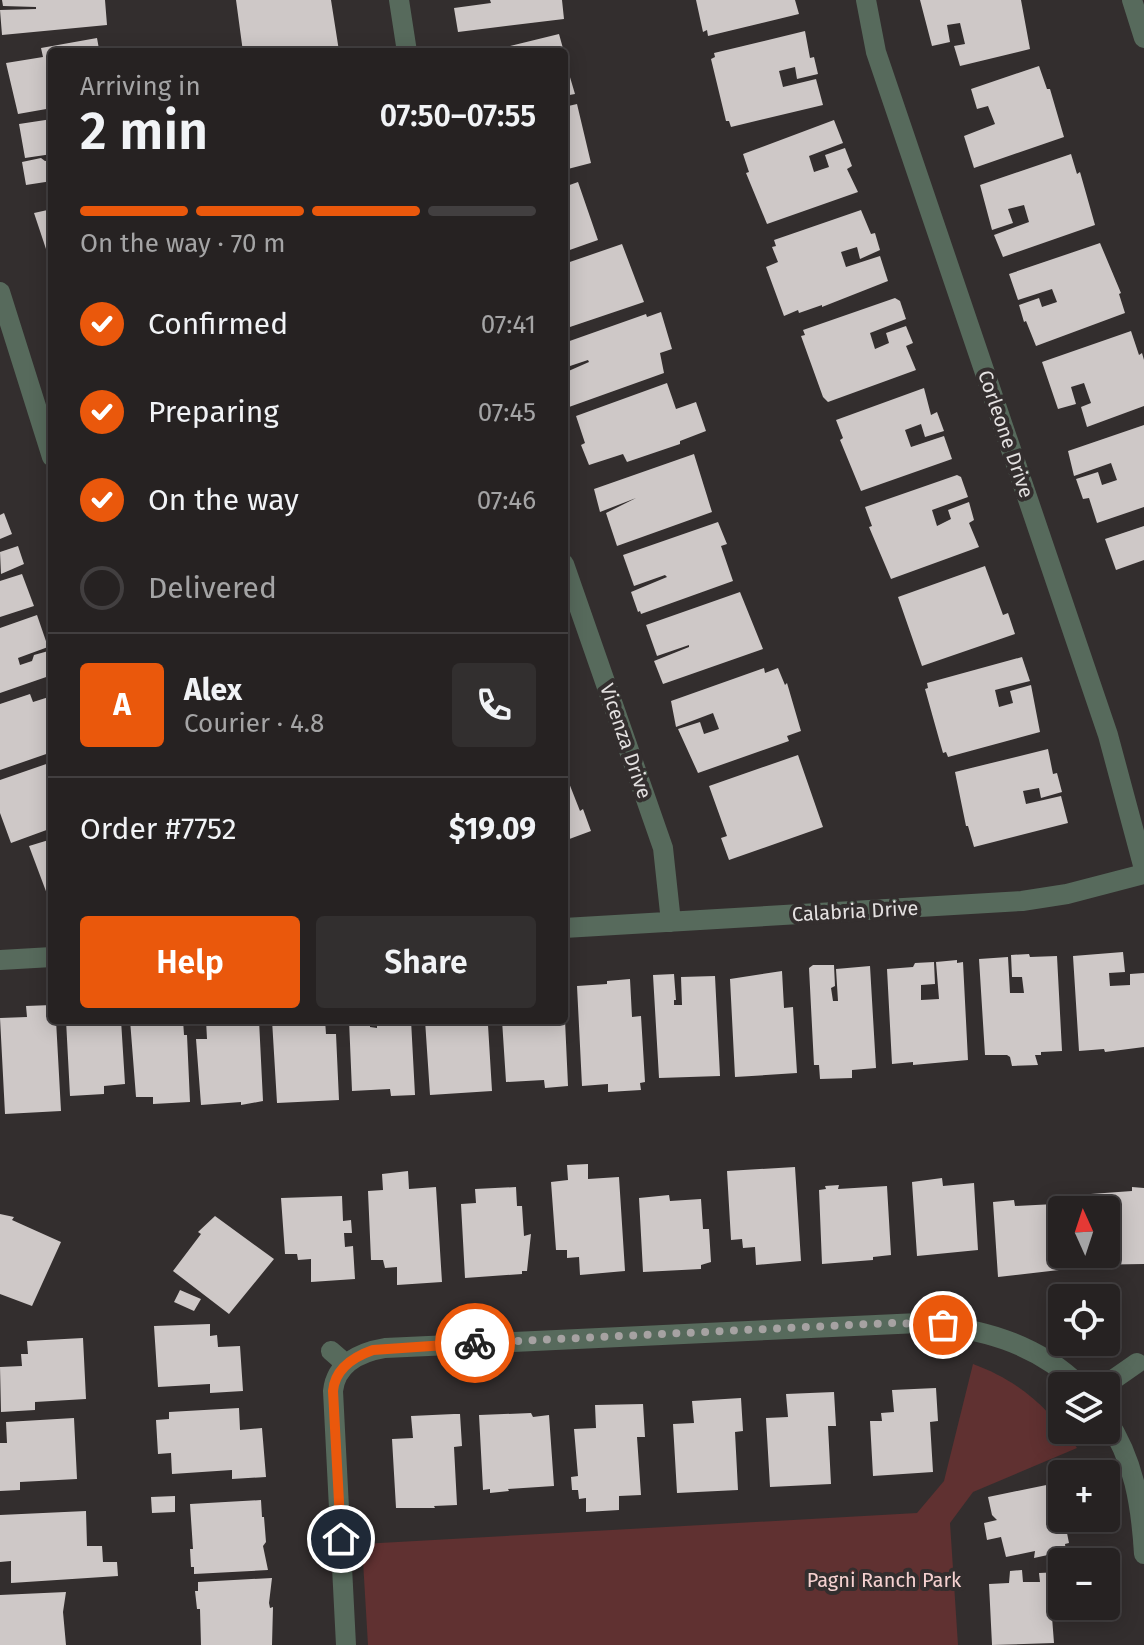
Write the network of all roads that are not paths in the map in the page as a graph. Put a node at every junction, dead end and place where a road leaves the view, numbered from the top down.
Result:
1 (399, 0) edge
2 (866, 0) edge
3 (1132, 0) edge
4 (1144, 38) edge
5 (406, 48) edge
6 (0, 292) edge
7 (48, 444) edge
8 (568, 575) edge
9 (1144, 872) edge
10 (671, 922) junction
11 (568, 928) edge
12 (48, 957) edge
13 (0, 960) edge
14 (1137, 1363) dead end
15 (1063, 1372) edge
16 (1120, 1375) edge
17 (1120, 1439) edge
18 (1144, 1554) edge
19 (346, 1645) edge

1 - 5 street
2 - 9 street, Corleone Drive
3 - 4 street
6 - 7 street
8 - 10 street, Vicenza Drive
9 - 10 street, Calabria Drive
10 - 11 street, Calabria Drive
12 - 13 street
14 - 16 street
15 - 19 street
17 - 18 street

